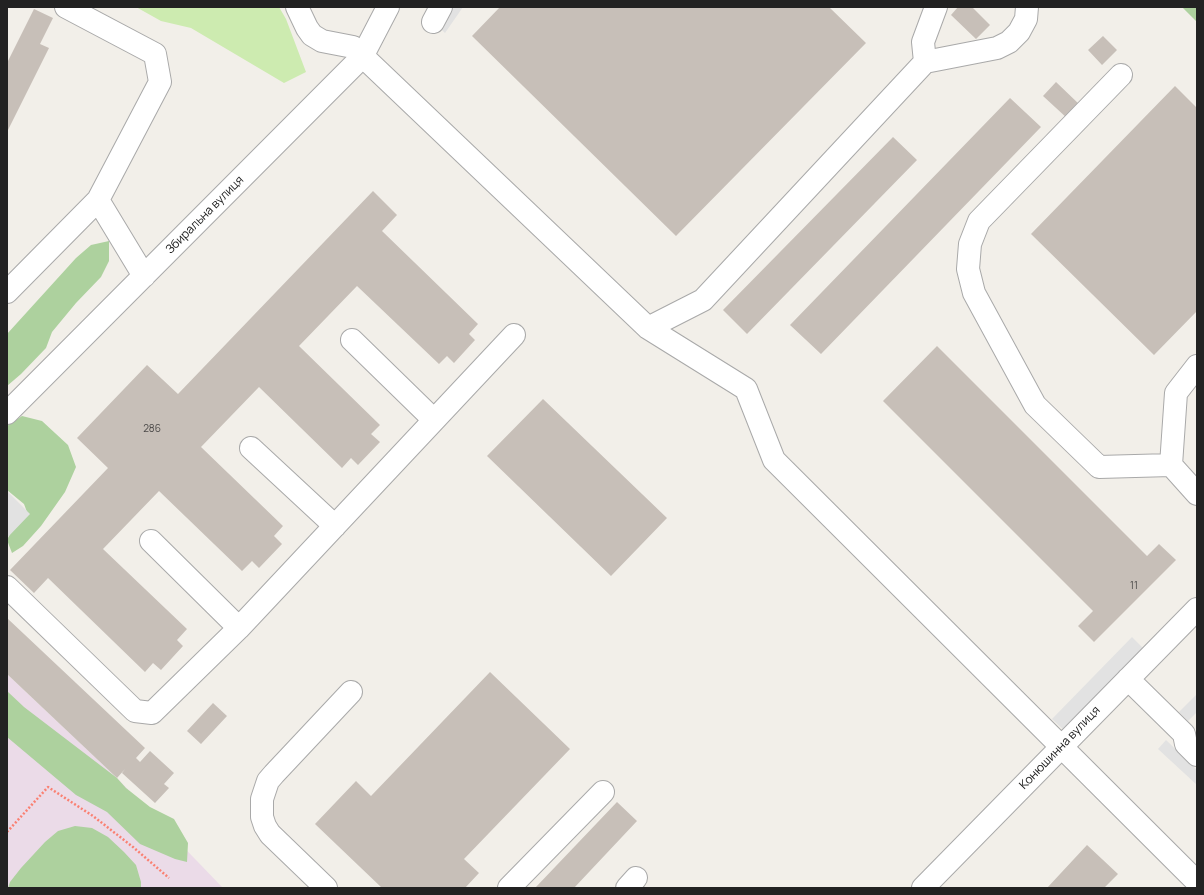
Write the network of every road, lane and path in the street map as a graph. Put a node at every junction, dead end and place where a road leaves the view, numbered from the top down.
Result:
1 (66, 7) edge
2 (297, 7) edge
3 (388, 7) edge
4 (936, 7) edge
5 (1027, 7) edge
6 (362, 57) junction
7 (925, 62) junction
8 (1121, 75) dead end
9 (98, 200) junction
10 (144, 276) junction
11 (7, 292) edge
12 (648, 328) junction
13 (514, 335) dead end
14 (352, 340) dead end
15 (1197, 366) edge
16 (7, 413) edge
17 (434, 420) junction
18 (251, 448) dead end
19 (1171, 465) junction
20 (1197, 494) edge
21 (335, 526) junction
22 (151, 541) dead end
23 (7, 587) edge
24 (1197, 609) edge
25 (239, 628) junction
26 (1128, 679) junction
27 (350, 692) dead end
28 (1062, 747) junction
29 (1197, 755) edge
30 (603, 792) dead end
31 (7, 832) edge
32 (169, 878) dead end
33 (1197, 882) edge
34 (326, 888) edge
35 (509, 888) edge
36 (923, 888) edge

1 - 9 street
2 - 6 street
3 - 6 street, Збиральна вулиця
4 - 7 street
5 - 7 street
6 - 10 street, Збиральна вулиця
6 - 12 street
7 - 12 street
8 - 19 street
9 - 10 street
9 - 11 street
10 - 16 street, Збиральна вулиця
12 - 28 street
13 - 17 street
14 - 17 street
15 - 19 street
17 - 21 street
18 - 21 street
19 - 20 street
21 - 25 street
22 - 25 street
23 - 25 street
24 - 26 street, Конюшинна вулиця
26 - 28 street, Конюшинна вулиця
26 - 29 street
27 - 34 street
28 - 33 street
28 - 36 street, Конюшинна вулиця
30 - 35 street
31 - 32 path

